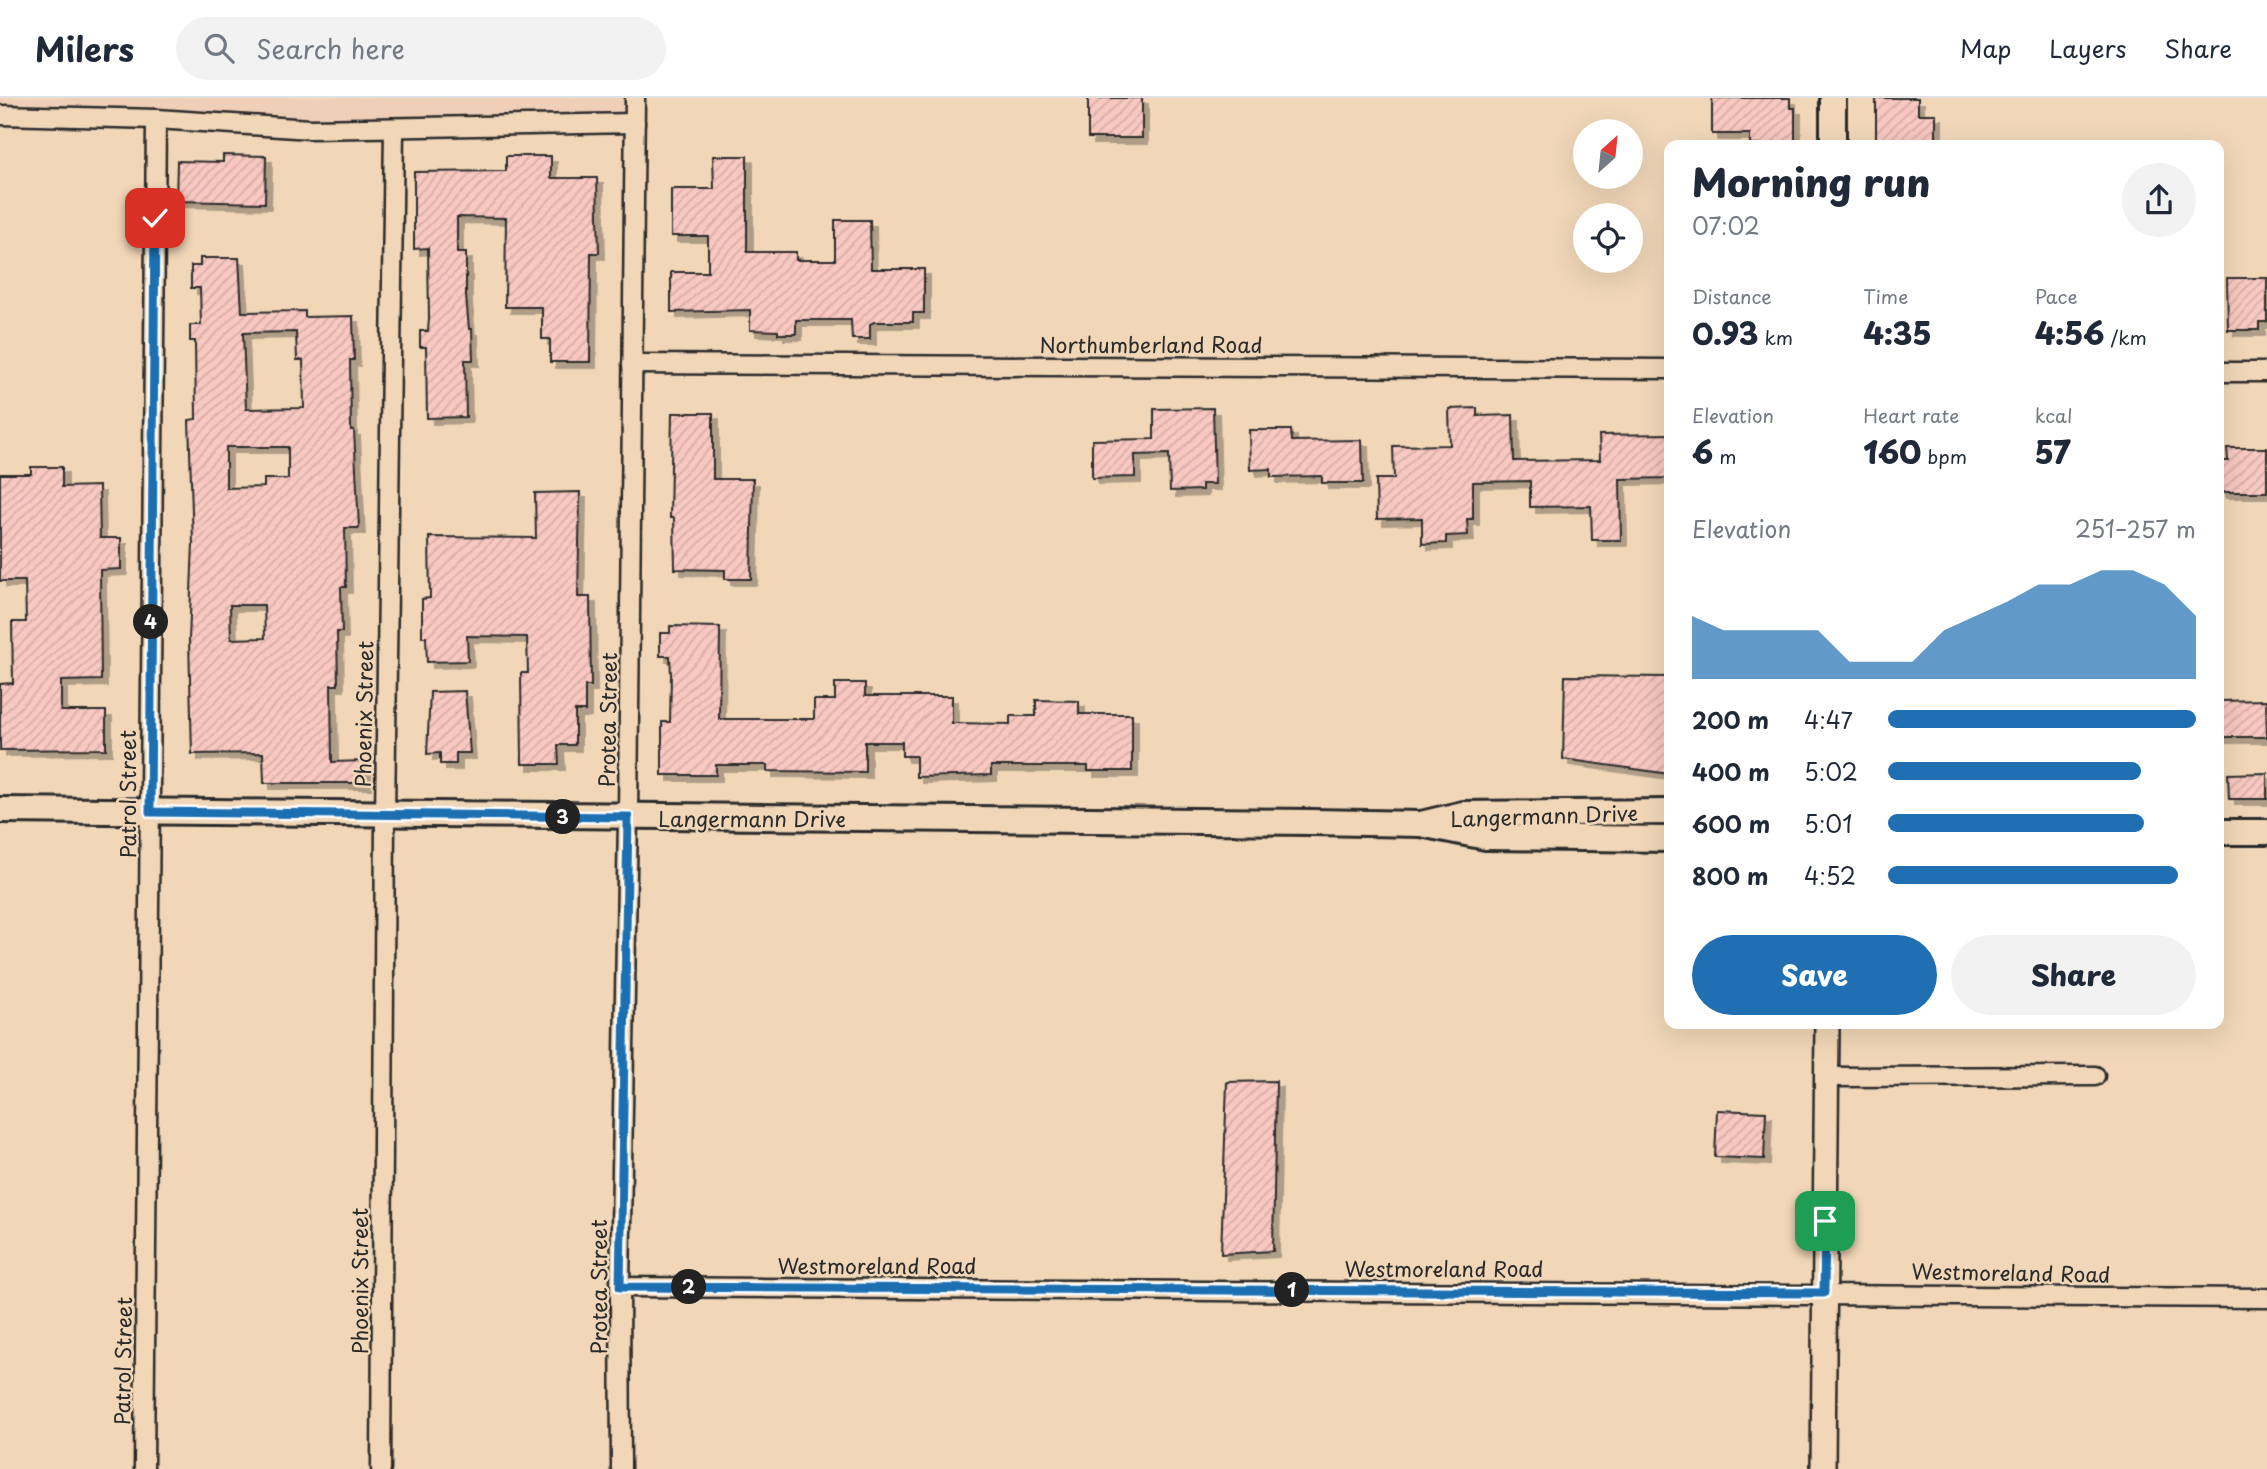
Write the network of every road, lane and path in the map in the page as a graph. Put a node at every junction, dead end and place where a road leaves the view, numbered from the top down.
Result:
1 (635, 98) edge
2 (1833, 98) edge
3 (0, 115) edge
4 (156, 119) junction
5 (635, 123) junction
6 (394, 128) junction
7 (1833, 140) edge
8 (632, 364) junction
9 (1664, 369) edge
10 (2224, 372) edge
11 (2267, 372) edge
12 (0, 810) edge
13 (150, 812) junction
14 (1664, 812) edge
15 (384, 816) junction
16 (628, 817) junction
17 (1420, 824) junction
18 (2224, 832) edge
19 (2267, 832) edge
20 (1664, 839) edge
21 (1827, 1029) edge
22 (2095, 1076) dead end
23 (1828, 1077) junction
24 (620, 1287) junction
25 (1824, 1293) junction
26 (2267, 1298) edge
27 (144, 1469) edge
28 (381, 1469) edge
29 (621, 1469) edge
30 (1823, 1469) edge

1 - 5 street, Protea Street
2 - 7 main road
3 - 4 street
4 - 6 street
4 - 13 street, Patrol Street
5 - 6 street
5 - 8 street, Protea Street
6 - 15 street, Phoenix Street
8 - 9 street, Northumberland Road
8 - 16 street, Protea Street
10 - 11 street
12 - 13 main road, Langermann Drive
13 - 15 main road, Langermann Drive
13 - 27 street, Patrol Street
14 - 17 main road, Langermann Drive
15 - 16 main road, Langermann Drive
15 - 28 street, Phoenix Street
16 - 17 main road, Langermann Drive
16 - 24 street, Protea Street
17 - 20 main road, Langermann Drive
18 - 19 main road
21 - 23 street
22 - 23 street
23 - 25 street
24 - 25 street, Westmoreland Road
24 - 29 street, Protea Street
25 - 26 street, Westmoreland Road
25 - 30 street

